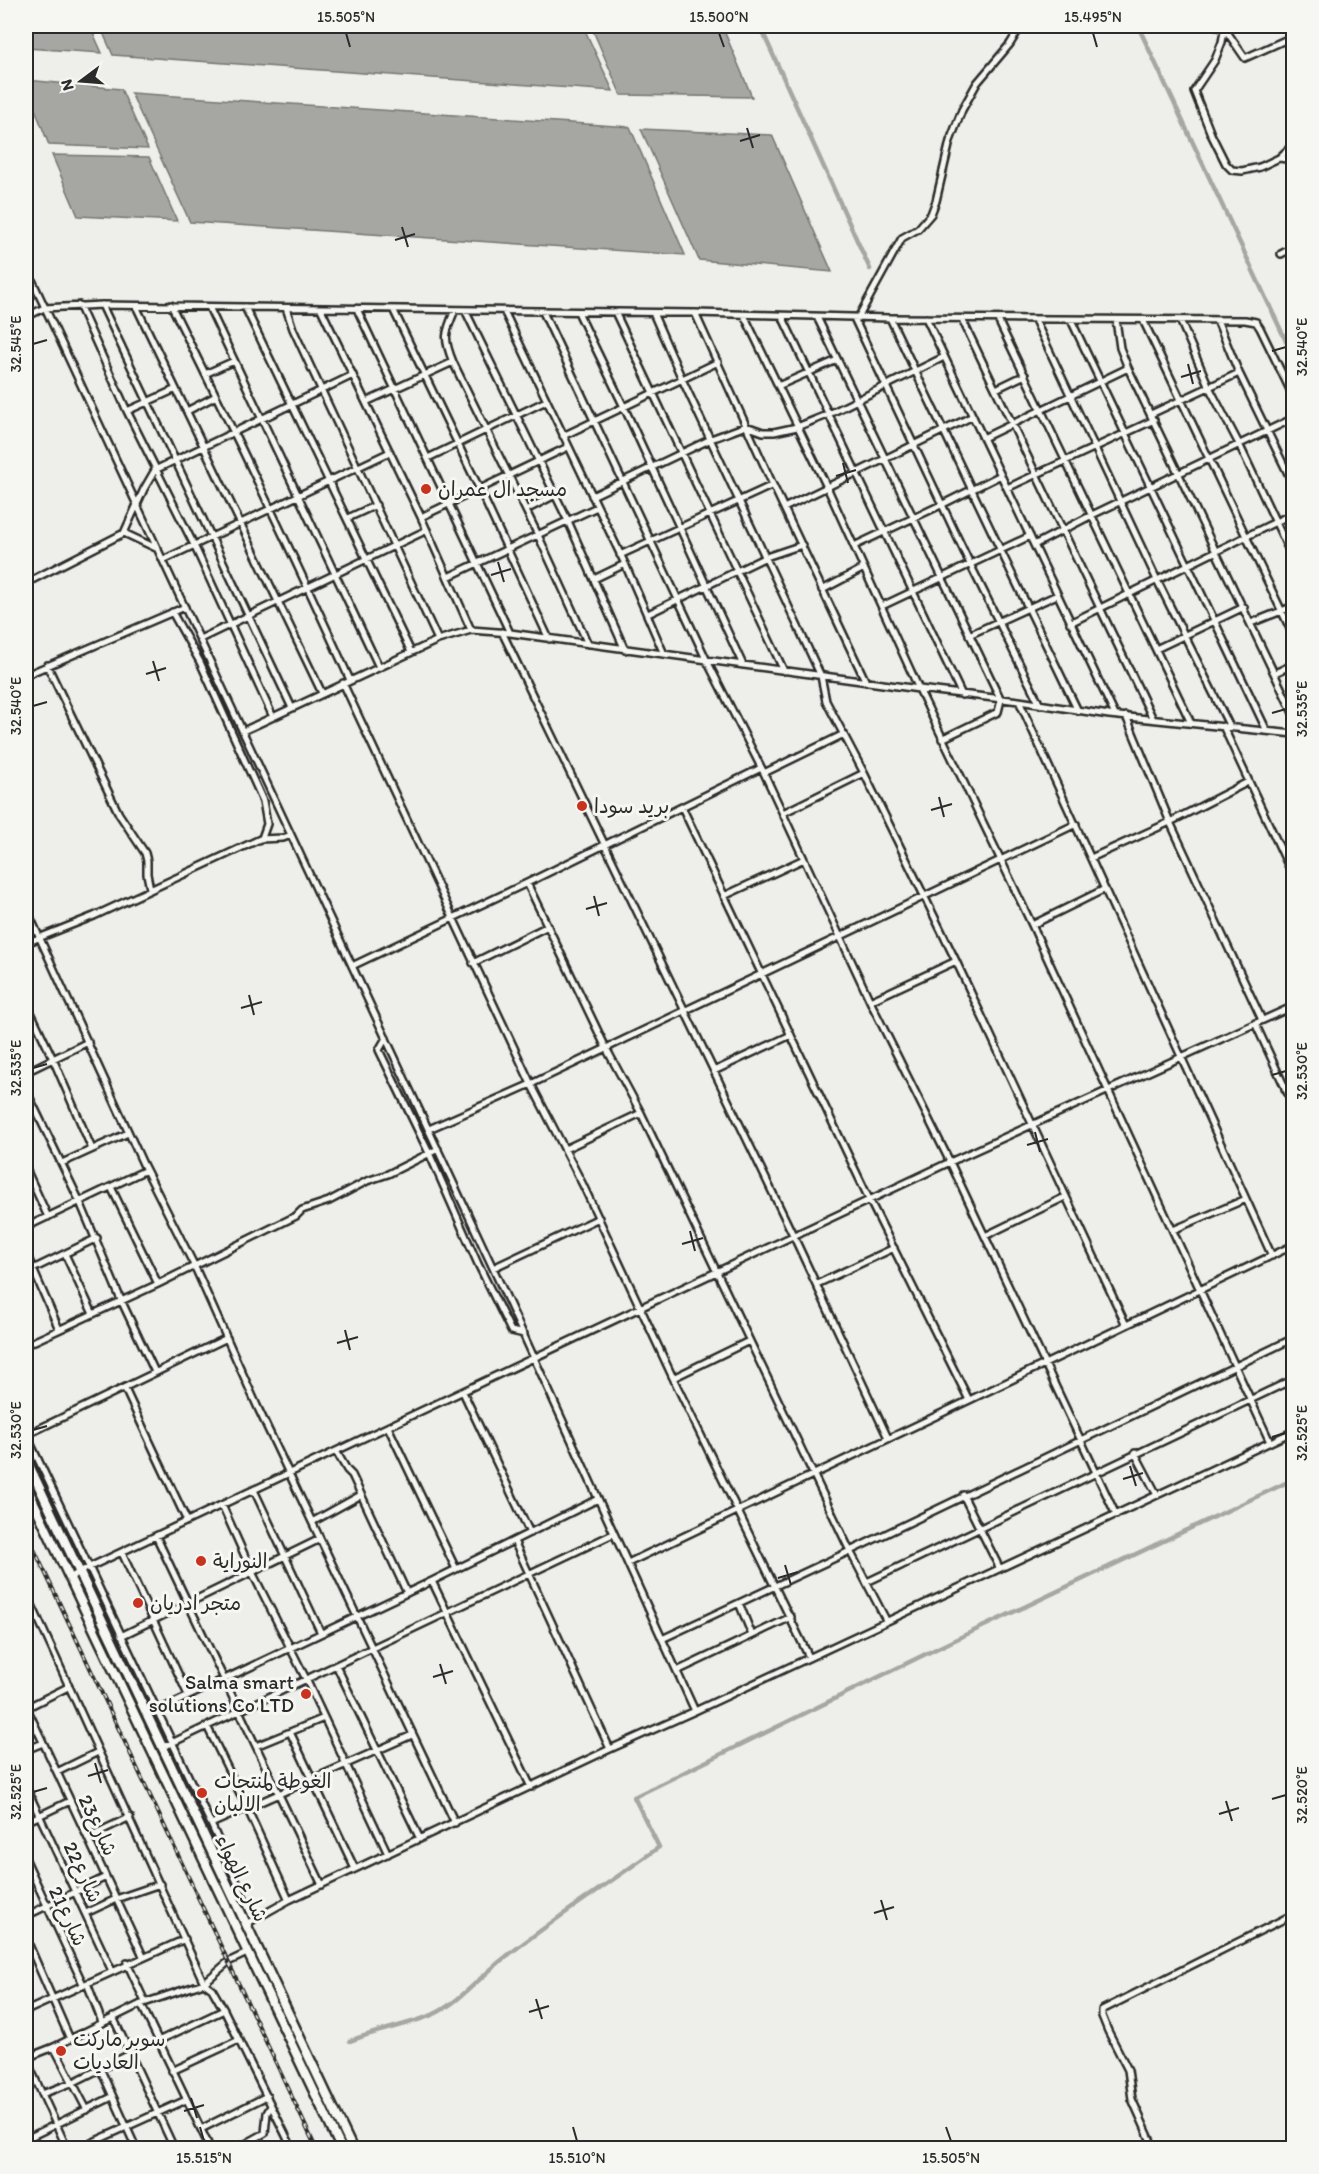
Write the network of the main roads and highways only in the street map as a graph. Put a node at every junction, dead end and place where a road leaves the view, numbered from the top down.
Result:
1 (26, 1459) edge
2 (30, 1479) edge
3 (26, 1486) edge
4 (340, 2148) edge
5 (352, 2148) edge

1 - 2 highway, شارع الهواء
2 - 5 highway, شارع الهواء
3 - 4 highway, شارع الهواء

